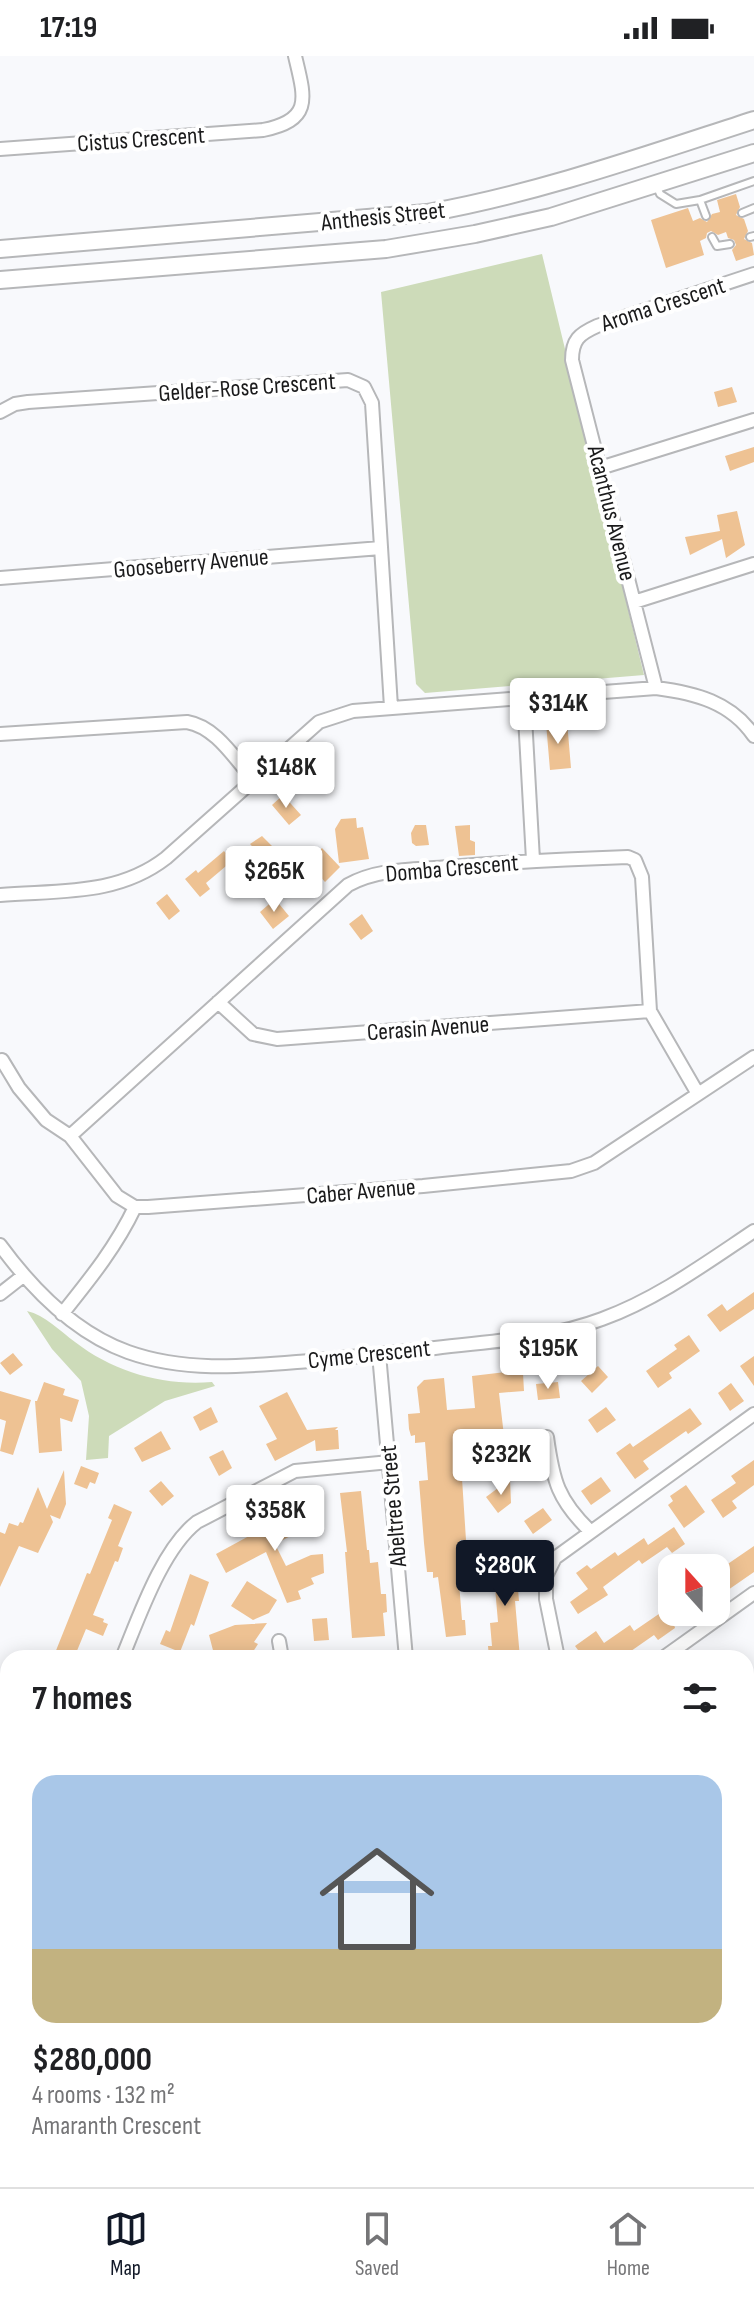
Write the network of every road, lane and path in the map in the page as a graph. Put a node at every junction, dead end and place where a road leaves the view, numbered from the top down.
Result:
1 (295, 56) edge
2 (754, 120) edge
3 (0, 149) edge
4 (754, 153) edge
5 (754, 181) edge
6 (656, 185) junction
7 (700, 200) junction
8 (754, 208) edge
9 (742, 213) dead end
10 (706, 216) dead end
11 (712, 237) dead end
12 (730, 244) dead end
13 (0, 249) edge
14 (754, 274) edge
15 (0, 280) edge
16 (575, 339) joint
17 (0, 412) edge
18 (754, 420) edge
19 (600, 468) junction
20 (381, 548) junction
21 (754, 564) edge
22 (0, 578) edge
23 (634, 602) junction
24 (656, 688) junction
25 (524, 699) junction
26 (391, 707) junction
27 (0, 734) edge
28 (754, 736) edge
29 (253, 779) junction
30 (533, 860) junction
31 (0, 895) edge
32 (218, 1002) junction
33 (650, 1011) junction
34 (754, 1057) edge
35 (2, 1060) dead end
36 (698, 1094) junction
37 (70, 1136) junction
38 (135, 1207) junction
39 (754, 1231) edge
40 (0, 1245) edge
41 (23, 1276) junction
42 (0, 1294) edge
43 (62, 1314) junction
44 (379, 1354) junction
45 (754, 1414) edge
46 (547, 1437) dead end
47 (390, 1462) junction
48 (590, 1531) junction
49 (754, 1593) edge
50 (279, 1641) dead end
51 (126, 1650) edge
52 (281, 1650) edge
53 (405, 1650) edge
54 (556, 1650) edge
55 (674, 1650) edge

1 - 3 street, Cistus Crescent
2 - 13 street, Anthesis Street
4 - 6 street, Anthesis Street
5 - 7 lane
6 - 7 lane
6 - 15 street, Anthesis Street
7 - 10 lane
8 - 9 lane
11 - 12 lane
14 - 16 street, Aroma Crescent
16 - 19 street, Acanthus Avenue
17 - 20 street, Gelder-Rose Crescent
18 - 19 street
19 - 23 street, Acanthus Avenue
20 - 22 street, Gooseberry Avenue
20 - 26 street, Gelder-Rose Crescent
21 - 23 street
23 - 24 street, Acanthus Avenue
24 - 25 street
24 - 28 street
25 - 26 street
25 - 30 street
26 - 29 street
27 - 29 street
29 - 31 street
30 - 32 street, Domba Crescent
30 - 33 street, Domba Crescent
32 - 33 street, Cerasin Avenue
32 - 37 street, Domba Crescent
33 - 36 street, Domba Crescent
34 - 36 street, Caber Avenue
35 - 37 street
36 - 38 street, Caber Avenue
37 - 38 street
38 - 43 street
39 - 44 street, Cyme Crescent
40 - 41 street, Cyme Crescent
41 - 42 street
41 - 43 street, Cyme Crescent
43 - 44 street, Cyme Crescent
44 - 47 street, Abeltree Street
45 - 48 street
46 - 48 street
47 - 51 street
47 - 53 street, Abeltree Street
48 - 54 street
49 - 55 street
50 - 52 street

